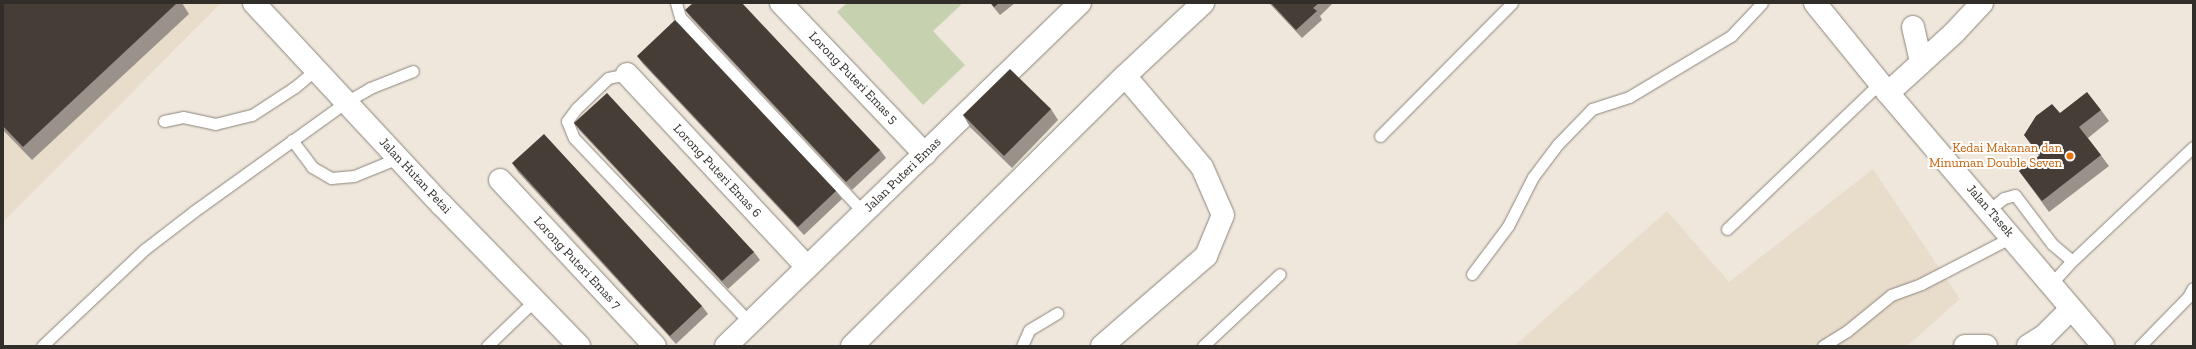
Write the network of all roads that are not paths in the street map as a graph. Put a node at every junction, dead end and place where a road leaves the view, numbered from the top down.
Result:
1 (254, 3) edge
2 (676, 3) edge
3 (781, 3) edge
4 (1080, 3) edge
5 (1203, 3) edge
6 (1512, 3) edge
7 (1762, 3) edge
8 (1815, 3) edge
9 (1982, 3) edge
10 (1913, 27) dead end
11 (1921, 62) junction
12 (315, 70) junction
13 (413, 71) dead end
14 (627, 74) joint
15 (1126, 76) junction
16 (1884, 88) junction
17 (346, 102) junction
18 (164, 121) dead end
19 (1380, 136) dead end
20 (292, 140) junction
21 (2193, 147) edge
22 (925, 154) junction
23 (398, 158) junction
24 (500, 180) dead end
25 (1988, 210) junction
26 (864, 212) junction
27 (1727, 229) dead end
28 (2012, 237) junction
29 (2072, 261) junction
30 (807, 267) junction
31 (1280, 274) dead end
32 (1472, 274) dead end
33 (2051, 284) junction
34 (2193, 288) edge
35 (535, 300) junction
36 (2071, 308) junction
37 (1057, 313) dead end
38 (750, 323) junction
39 (42, 346) edge
40 (487, 346) edge
41 (579, 346) edge
42 (655, 346) edge
43 (726, 346) edge
44 (852, 346) edge
45 (1022, 346) edge
46 (1102, 346) edge
47 (1203, 346) edge
48 (1823, 346) edge
49 (1965, 346) edge
50 (1986, 346) edge
51 (2028, 346) edge
52 (2103, 346) edge
53 (2140, 346) edge

1 - 12 street, Jalan Hutan Petai
2 - 26 lane
3 - 22 street, Lorong Puteri Emas 5
4 - 22 street, Jalan Puteri Emas
5 - 15 street
6 - 19 lane
7 - 32 lane
8 - 16 street, Jalan Tasek
9 - 11 street
10 - 11 street
11 - 16 street
12 - 17 street, Jalan Hutan Petai
12 - 18 lane
13 - 17 lane
14 - 30 street, Lorong Puteri Emas 6
14 - 38 lane
15 - 44 street
15 - 46 street
16 - 25 street, Jalan Tasek
16 - 27 lane
17 - 20 lane
17 - 23 street, Jalan Hutan Petai
20 - 23 lane
20 - 39 lane
21 - 29 lane
22 - 26 street, Jalan Puteri Emas
23 - 35 street, Jalan Hutan Petai
24 - 42 street, Lorong Puteri Emas 7
25 - 28 street, Jalan Tasek
25 - 29 lane
26 - 30 street, Jalan Puteri Emas
28 - 33 street, Jalan Tasek
28 - 48 lane
29 - 33 lane
30 - 38 street, Jalan Puteri Emas
31 - 47 lane
33 - 36 street, Jalan Tasek
34 - 53 lane
35 - 40 lane
35 - 41 street, Jalan Hutan Petai
36 - 51 street
36 - 52 street, Jalan Tasek
37 - 45 lane
38 - 43 street, Jalan Puteri Emas
49 - 50 street

